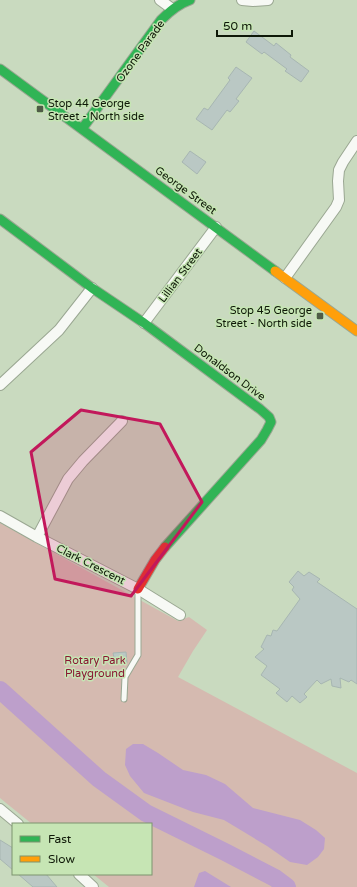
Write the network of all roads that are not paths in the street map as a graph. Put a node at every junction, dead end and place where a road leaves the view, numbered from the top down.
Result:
1 (160, 0) edge
2 (190, 0) edge
3 (242, 0) edge
4 (268, 0) edge
5 (172, 8) junction
6 (0, 69) edge
7 (82, 129) junction
8 (357, 141) edge
9 (354, 154) edge
10 (0, 218) edge
11 (216, 227) junction
12 (285, 278) junction
13 (92, 288) junction
14 (144, 323) junction
15 (357, 331) edge
16 (2, 380) edge
17 (122, 421) dead end
18 (0, 516) edge
19 (37, 536) junction
20 (138, 589) junction
21 (180, 615) dead end
22 (124, 699) dead end
23 (0, 809) edge
24 (17, 823) edge
25 (80, 875) edge
26 (93, 887) edge

1 - 5 street
2 - 5 street, Ozone Parade
3 - 4 street
5 - 7 street, Ozone Parade
6 - 7 street, George Street
7 - 11 street, George Street
8 - 9 street
9 - 12 street
10 - 13 street, Donaldson Drive
11 - 12 street, George Street
11 - 14 street, Lillian Street
12 - 15 street, George Street
13 - 14 street, Donaldson Drive
13 - 16 street
14 - 20 street, Donaldson Drive
17 - 19 street
18 - 19 street, Clark Crescent
19 - 20 street, Clark Crescent
20 - 21 street, Clark Crescent
20 - 22 lane
23 - 24 street
25 - 26 street

